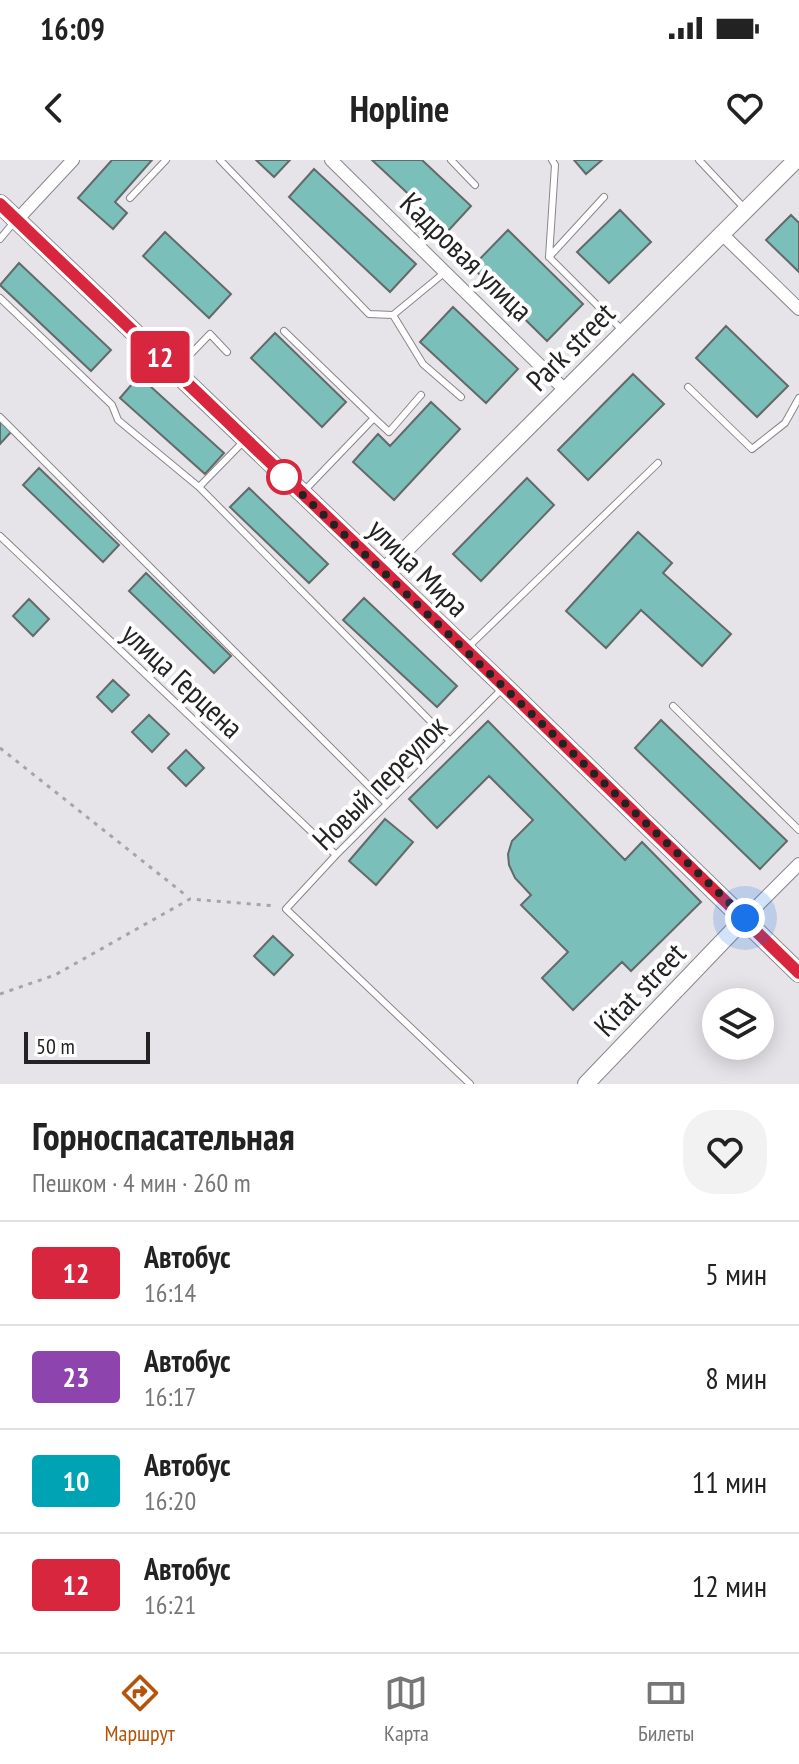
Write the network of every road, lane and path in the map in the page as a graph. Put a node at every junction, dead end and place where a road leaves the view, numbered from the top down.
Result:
1 (73, 160) edge
2 (166, 160) edge
3 (220, 160) edge
4 (331, 160) edge
5 (451, 160) edge
6 (552, 160) edge
7 (699, 160) edge
8 (796, 160) edge
9 (475, 185) dead end
10 (604, 197) dead end
11 (130, 198) dead end
12 (0, 204) edge
13 (746, 210) junction
14 (17, 220) junction
15 (722, 234) junction
16 (0, 239) edge
17 (549, 257) junction
18 (446, 272) junction
19 (0, 298) edge
20 (799, 309) edge
21 (393, 315) junction
22 (284, 331) dead end
23 (624, 332) junction
24 (227, 352) dead end
25 (174, 371) junction
26 (688, 387) dead end
27 (565, 390) junction
28 (421, 395) dead end
29 (461, 397) dead end
30 (799, 398) edge
31 (0, 417) edge
32 (374, 418) junction
33 (245, 439) junction
34 (658, 463) dead end
35 (199, 487) junction
36 (302, 494) junction
37 (0, 536) edge
38 (383, 572) junction
39 (465, 649) junction
40 (505, 687) junction
41 (673, 706) dead end
42 (450, 741) junction
43 (0, 748) edge
44 (387, 804) junction
45 (799, 830) edge
46 (336, 855) junction
47 (799, 864) edge
48 (190, 899) junction
49 (287, 908) junction
50 (745, 918) junction
51 (799, 973) edge
52 (0, 994) edge
53 (470, 1084) edge
54 (586, 1084) edge

1 - 14 street
2 - 11 lane
3 - 21 lane
4 - 18 street, Кадровая улица
5 - 9 lane
6 - 17 lane
7 - 13 lane
8 - 13 street, Park street
10 - 17 lane
12 - 14 main road, улица Мира
13 - 15 street, Park street
14 - 16 lane
14 - 25 main road, улица Мира
15 - 20 street
15 - 23 street, Park street
17 - 23 lane
18 - 21 lane
18 - 27 street, Кадровая улица
19 - 35 lane
21 - 29 lane
22 - 32 lane
23 - 27 street, Park street
24 - 25 lane
25 - 33 main road, улица Мира
26 - 30 lane
27 - 38 street, Park street
28 - 32 lane
31 - 44 lane
32 - 36 lane
33 - 35 lane
33 - 36 main road, улица Мира
34 - 39 lane
35 - 42 lane
36 - 38 main road, улица Мира
37 - 46 lane, улица Герцена
38 - 39 main road, улица Мира
39 - 40 main road, улица Мира
40 - 42 lane, Новый переулок
40 - 50 main road, улица Мира
41 - 45 lane
42 - 44 lane, Новый переулок
43 - 48 path
44 - 46 lane, Новый переулок
46 - 49 lane, Новый переулок
47 - 50 street, Kitat street
48 - 49 path
48 - 52 path
49 - 53 lane
50 - 51 main road, улица Мира
50 - 54 street, Kitat street

